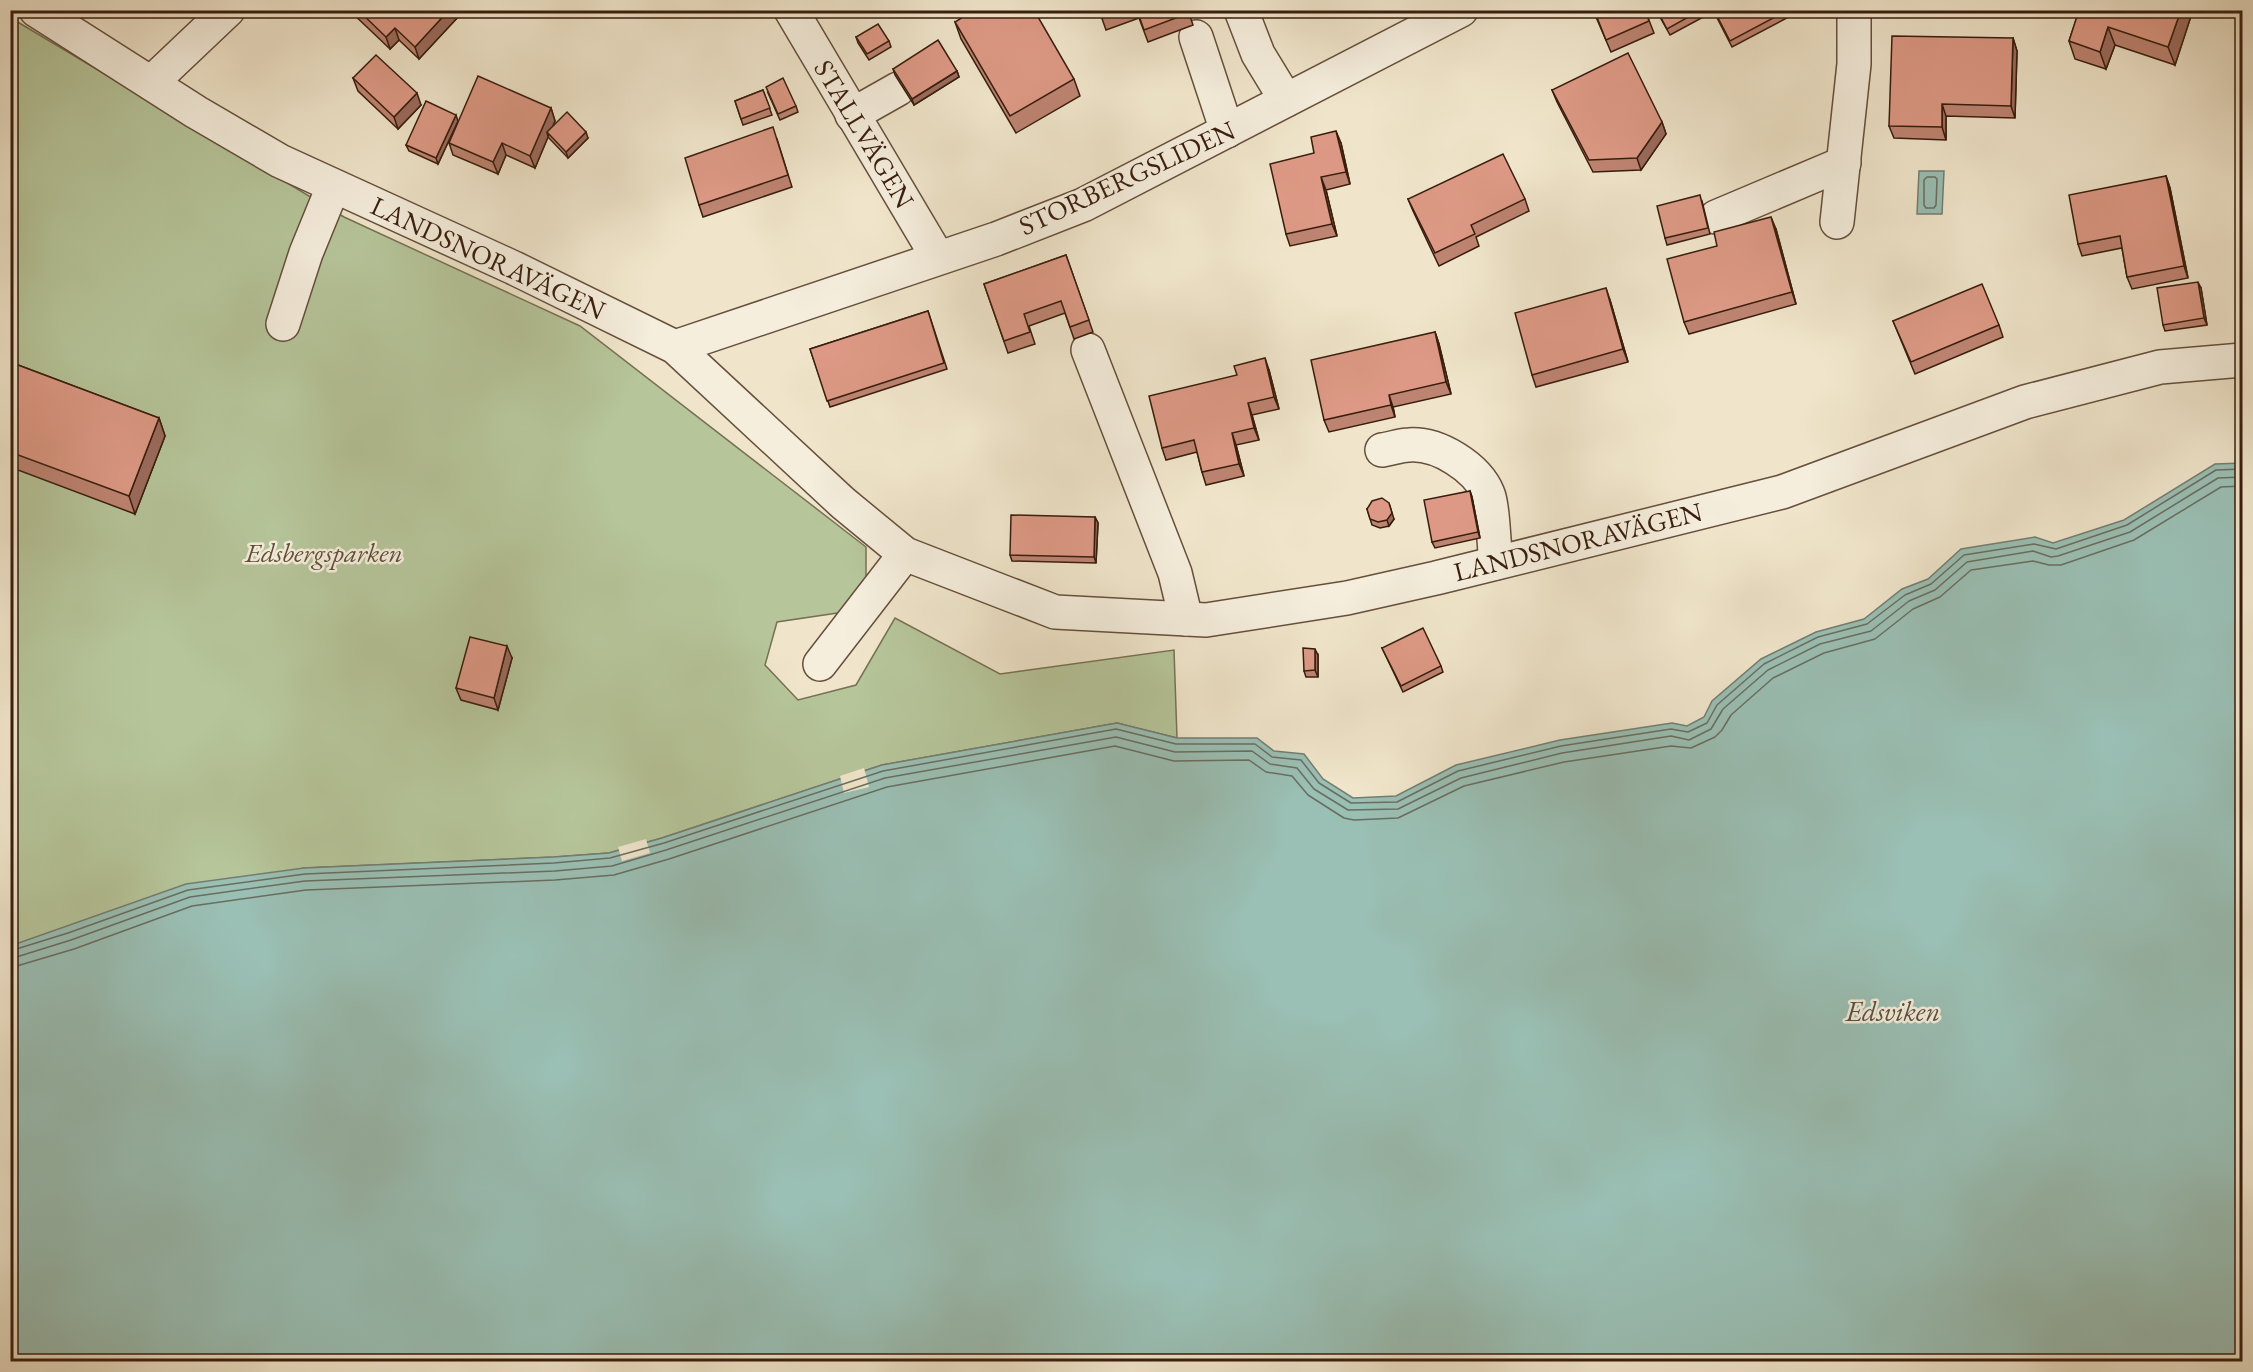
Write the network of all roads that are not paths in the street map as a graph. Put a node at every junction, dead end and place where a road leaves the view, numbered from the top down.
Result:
1 (36, 10) edge
2 (228, 10) edge
3 (791, 10) edge
4 (1241, 10) edge
5 (1461, 10) edge
6 (1854, 10) edge
7 (1196, 37) dead end
8 (151, 83) junction
9 (897, 89) edge
10 (1286, 100) junction
11 (852, 116) junction
12 (1227, 131) junction
13 (1844, 163) junction
14 (333, 187) junction
15 (1716, 217) dead end
16 (1837, 222) dead end
17 (938, 258) junction
18 (283, 324) dead end
19 (675, 347) junction
20 (1088, 350) dead end
21 (2242, 360) edge
22 (1382, 450) dead end
23 (905, 554) junction
24 (1496, 563) junction
25 (1186, 619) junction
26 (820, 664) dead end

1 - 8 street, LANDSNORAVÄGEN
2 - 8 street
3 - 11 street, STALLVÄGEN
4 - 10 street
5 - 10 street, STORBERGSLIDEN
6 - 13 street
7 - 12 street
8 - 14 street, LANDSNORAVÄGEN
9 - 11 street
10 - 12 street, STORBERGSLIDEN
11 - 17 street, STALLVÄGEN
12 - 17 street, STORBERGSLIDEN
13 - 15 street
13 - 16 street
14 - 18 street
14 - 19 street, LANDSNORAVÄGEN
17 - 19 street, STORBERGSLIDEN
19 - 23 street, LANDSNORAVÄGEN
20 - 25 street
21 - 24 street, LANDSNORAVÄGEN
22 - 24 street
23 - 25 street, LANDSNORAVÄGEN
23 - 26 street
24 - 25 street, LANDSNORAVÄGEN

